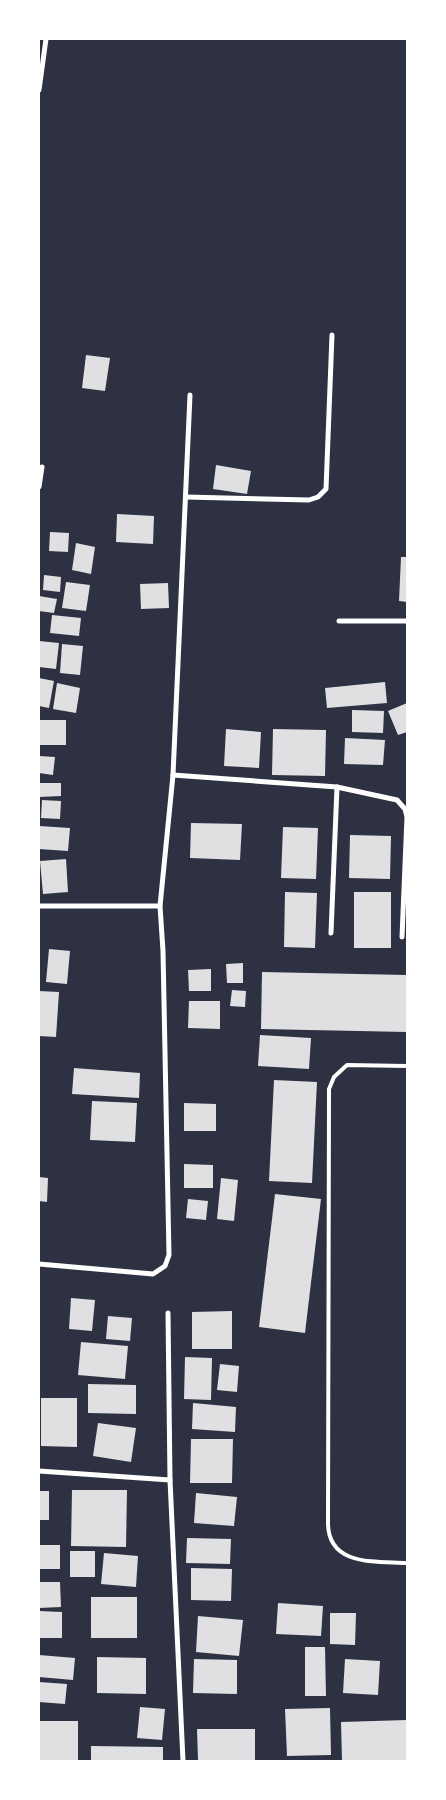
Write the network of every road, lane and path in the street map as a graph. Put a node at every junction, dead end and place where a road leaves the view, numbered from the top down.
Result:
1 (46, 39) edge
2 (39, 90) edge
3 (332, 335) dead end
4 (190, 395) dead end
5 (42, 467) dead end
6 (39, 487) edge
7 (186, 497) junction
8 (339, 621) dead end
9 (407, 622) edge
10 (173, 775) junction
11 (337, 787) junction
12 (39, 906) edge
13 (160, 906) junction
14 (331, 933) dead end
15 (402, 937) dead end
16 (407, 1066) edge
17 (39, 1264) edge
18 (168, 1313) dead end
19 (39, 1471) edge
20 (170, 1480) junction
21 (407, 1563) edge
22 (183, 1761) edge

1 - 2 street
3 - 7 street
4 - 7 street
5 - 6 street
7 - 10 street
8 - 9 street
10 - 11 street
10 - 13 street
11 - 14 street
11 - 15 street
12 - 13 street
13 - 17 street
16 - 21 lane
18 - 20 street
19 - 20 street
20 - 22 street

